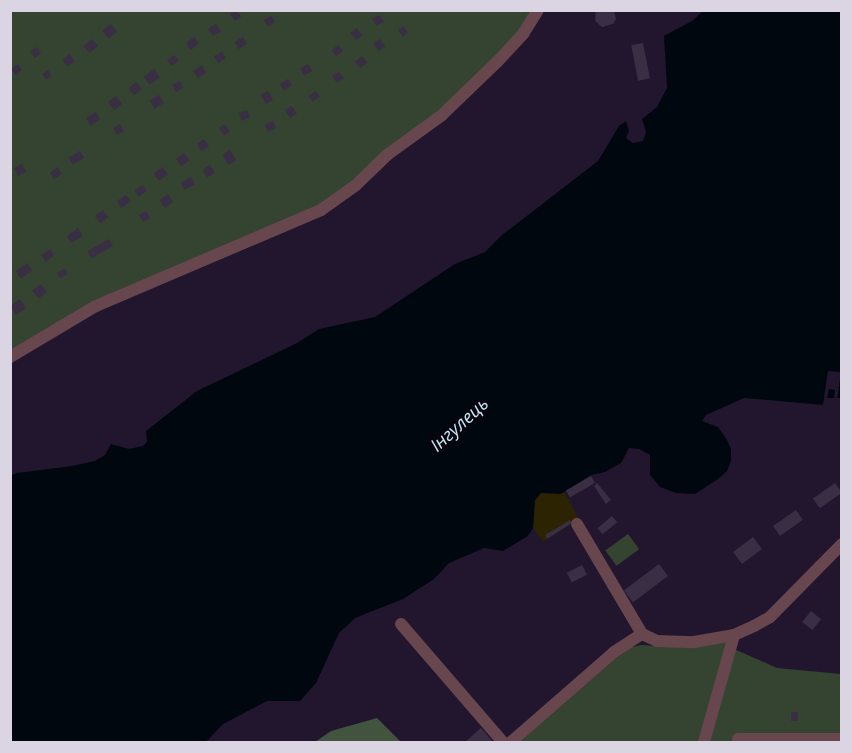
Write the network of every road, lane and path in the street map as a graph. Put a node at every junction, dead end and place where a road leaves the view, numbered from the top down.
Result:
1 (538, 10) edge
2 (10, 357) edge
3 (577, 524) dead end
4 (842, 544) edge
5 (401, 624) dead end
6 (642, 634) junction
7 (734, 634) junction
8 (738, 739) dead end
9 (842, 739) edge
10 (503, 742) edge
11 (511, 742) edge
12 (704, 742) edge

1 - 2 street
3 - 6 street
4 - 7 street
5 - 10 street
6 - 7 street
6 - 11 street
7 - 12 street
8 - 9 street

